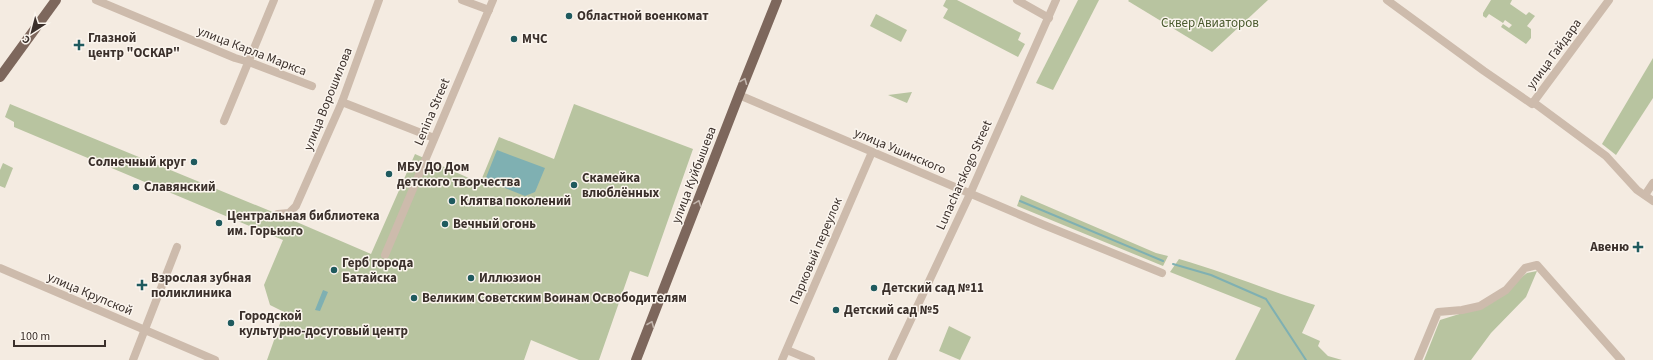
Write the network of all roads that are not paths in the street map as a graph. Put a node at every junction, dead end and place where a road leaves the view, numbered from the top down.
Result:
1 (56, 0) edge
2 (96, 0) edge
3 (274, 0) edge
4 (379, 0) edge
5 (462, 0) edge
6 (493, 0) edge
7 (778, 0) edge
8 (1017, 0) edge
9 (1056, 0) edge
10 (1387, 0) edge
11 (1609, 0) edge
12 (489, 10) junction
13 (1048, 18) junction
14 (249, 62) junction
15 (0, 77) edge
16 (312, 86) dead end
17 (739, 95) junction
18 (342, 102) junction
19 (1533, 103) junction
20 (224, 121) dead end
21 (434, 138) junction
22 (872, 152) junction
23 (1653, 183) edge
24 (970, 194) junction
25 (1644, 195) junction
26 (1653, 201) edge
27 (278, 214) dead end
28 (177, 247) dead end
29 (385, 256) dead end
30 (0, 268) edge
31 (1162, 273) dead end
32 (145, 330) junction
33 (786, 350) junction
34 (133, 360) edge
35 (216, 360) edge
36 (636, 360) edge
37 (782, 360) edge
38 (811, 360) edge
39 (892, 360) edge
40 (1418, 360) edge
41 (1621, 360) edge

1 - 15 main road
2 - 14 street, улица Карла Маркса
3 - 14 street
4 - 18 street, улица Ворошилова
5 - 12 street
6 - 12 street, Lenina Street
17 -> 7 main road, улица Куйбышева
8 - 13 street
9 - 13 street, Lunacharskogo Street
10 - 19 street
11 - 19 street, улица Гайдара
12 - 21 street, Lenina Street
13 - 24 street, Lunacharskogo Street
14 - 16 street, улица Карла Маркса
14 - 20 street
17 - 22 street, улица Ушинского
36 -> 17 main road, улица Куйбышева
18 - 21 street
18 - 27 street, улица Ворошилова
19 - 25 street
21 - 29 street, Lenina Street
22 - 24 street, улица Ушинского
22 - 33 street, Парковый переулок
23 - 25 street
24 - 31 street, улица Ушинского
24 - 39 street, Lunacharskogo Street
25 - 26 street
28 - 32 street
30 - 32 street, улица Крупской
32 - 34 street
32 - 35 street, улица Крупской
33 - 37 street, Парковый переулок
33 - 38 street
40 - 41 street

